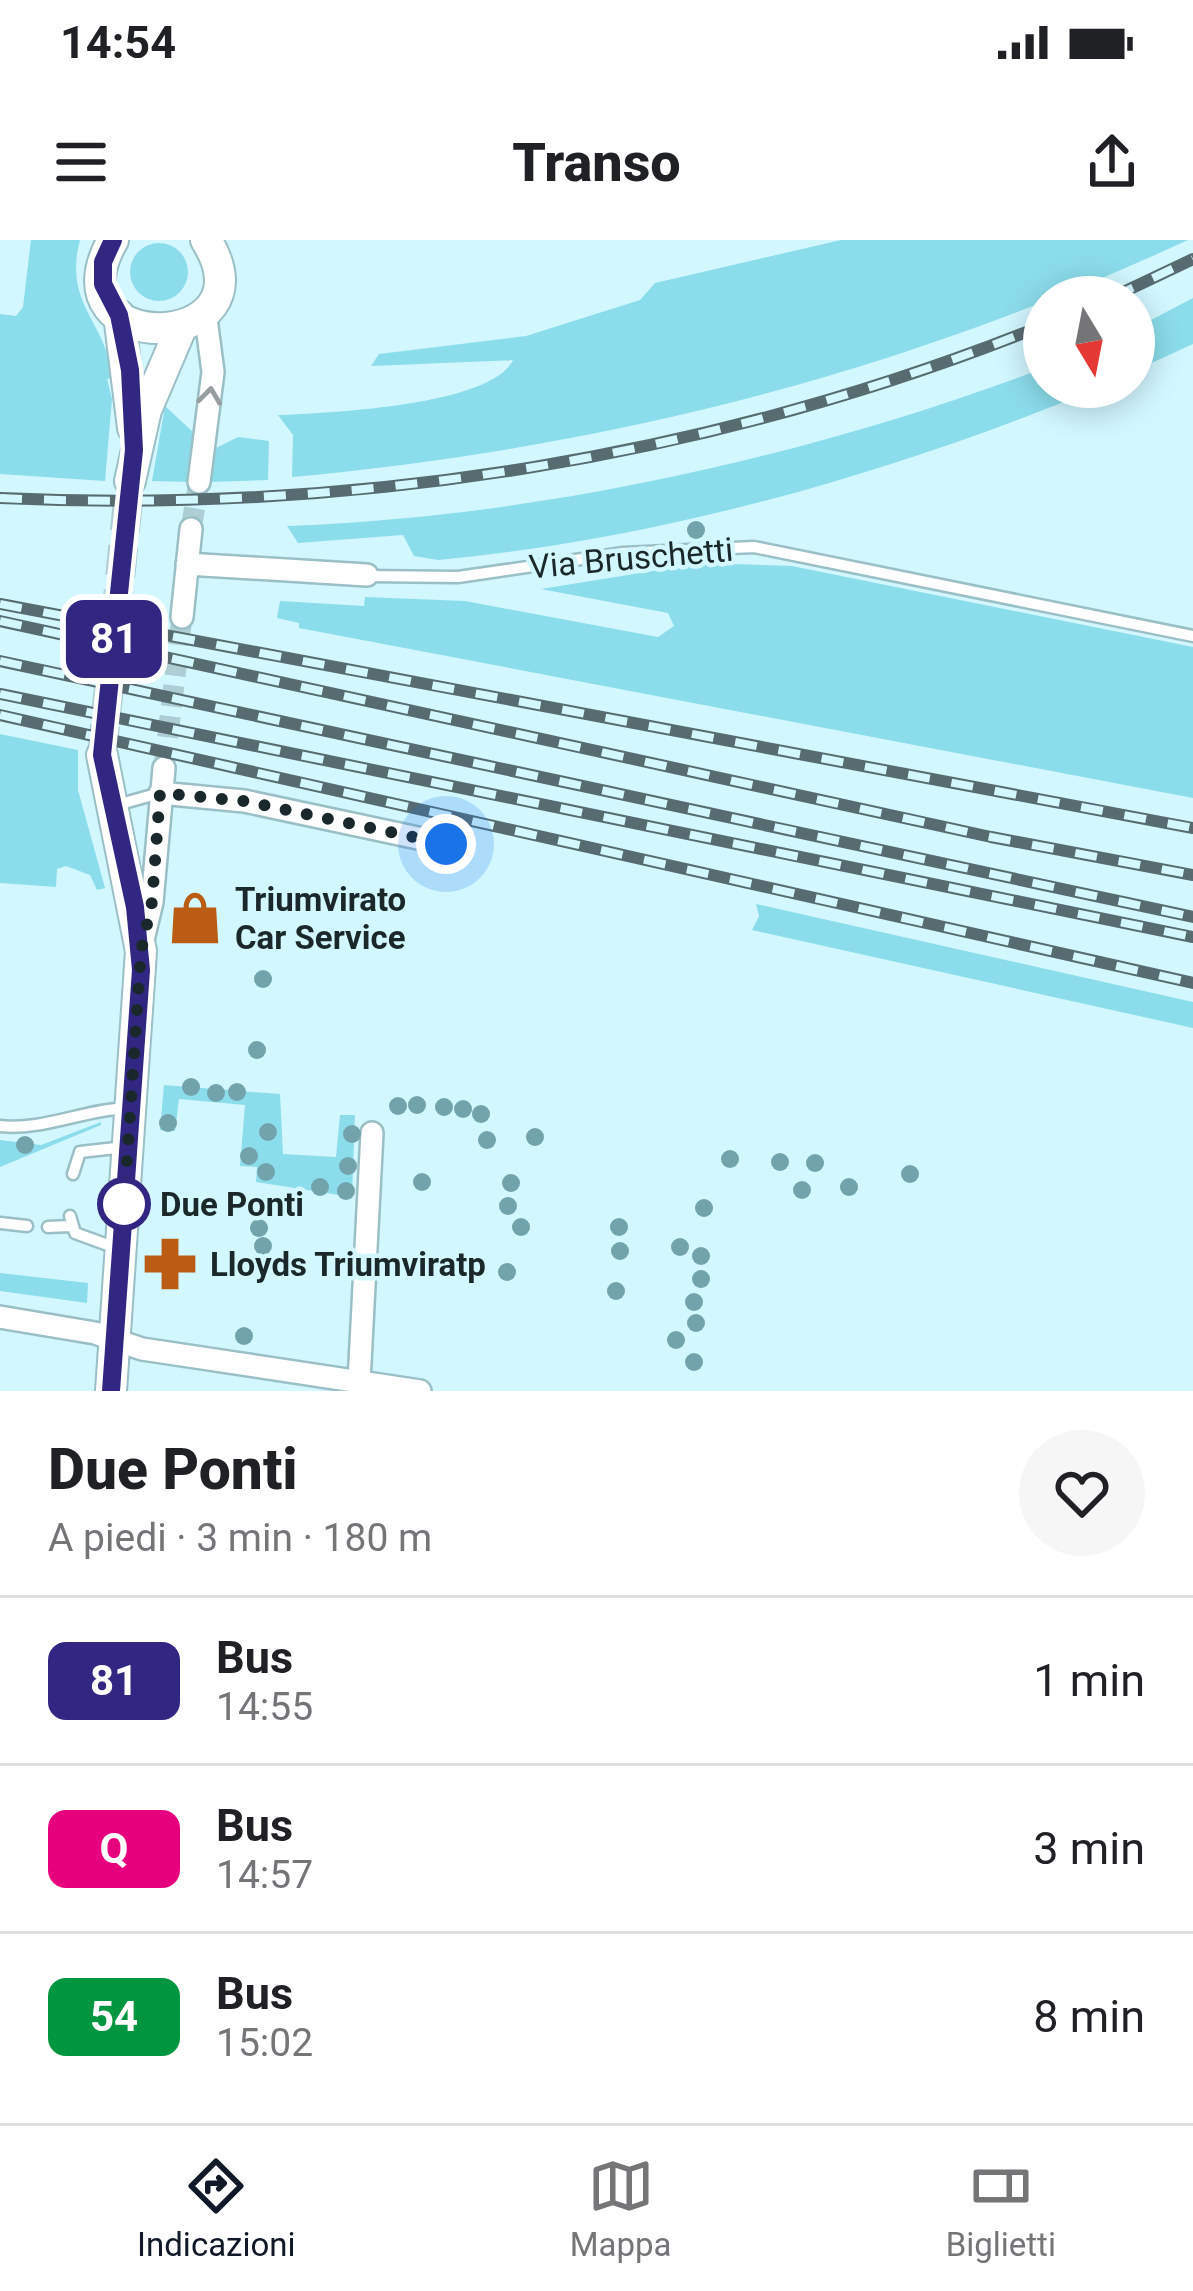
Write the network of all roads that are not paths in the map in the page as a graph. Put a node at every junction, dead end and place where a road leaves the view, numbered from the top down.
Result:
1 (214, 245) edge
2 (106, 248) edge
3 (119, 315) junction
4 (193, 320) junction
5 (199, 482) tunnel mouth
6 (191, 529) tunnel mouth
7 (188, 564) junction
8 (367, 575) joint
9 (182, 617) tunnel mouth
10 (1193, 636) edge
11 (102, 755) tunnel mouth
12 (164, 768) tunnel mouth
13 (160, 793) junction
14 (110, 807) junction
15 (446, 844) dead end
16 (141, 951) junction
17 (132, 1108) junction
18 (0, 1126) edge
19 (372, 1133) dead end
20 (129, 1148) junction
21 (74, 1174) dead end
22 (0, 1223) edge
23 (28, 1226) dead end
24 (48, 1227) dead end
25 (121, 1250) junction
26 (0, 1317) edge
27 (115, 1341) junction
28 (365, 1385) edge
29 (111, 1391) edge
30 (420, 1391) edge

1 - 4 main road
2 - 3 main road
3 - 4 main road
3 - 4 main road
5 -> 4 street
6 - 7 street
7 - 8 street, Via Bruschetti
7 - 9 street
8 - 10 lane, Via Bruschetti
11 - 14 main road
12 - 13 street
13 - 14 lane
13 - 15 street
13 - 16 street
14 - 16 main road
16 - 17 main road
17 - 18 lane
17 - 20 main road
19 - 28 street
20 - 21 lane
20 - 25 main road
22 - 23 lane
24 - 25 lane
25 - 27 main road
26 - 27 street
27 - 28 street
27 - 29 main road
28 - 30 street

